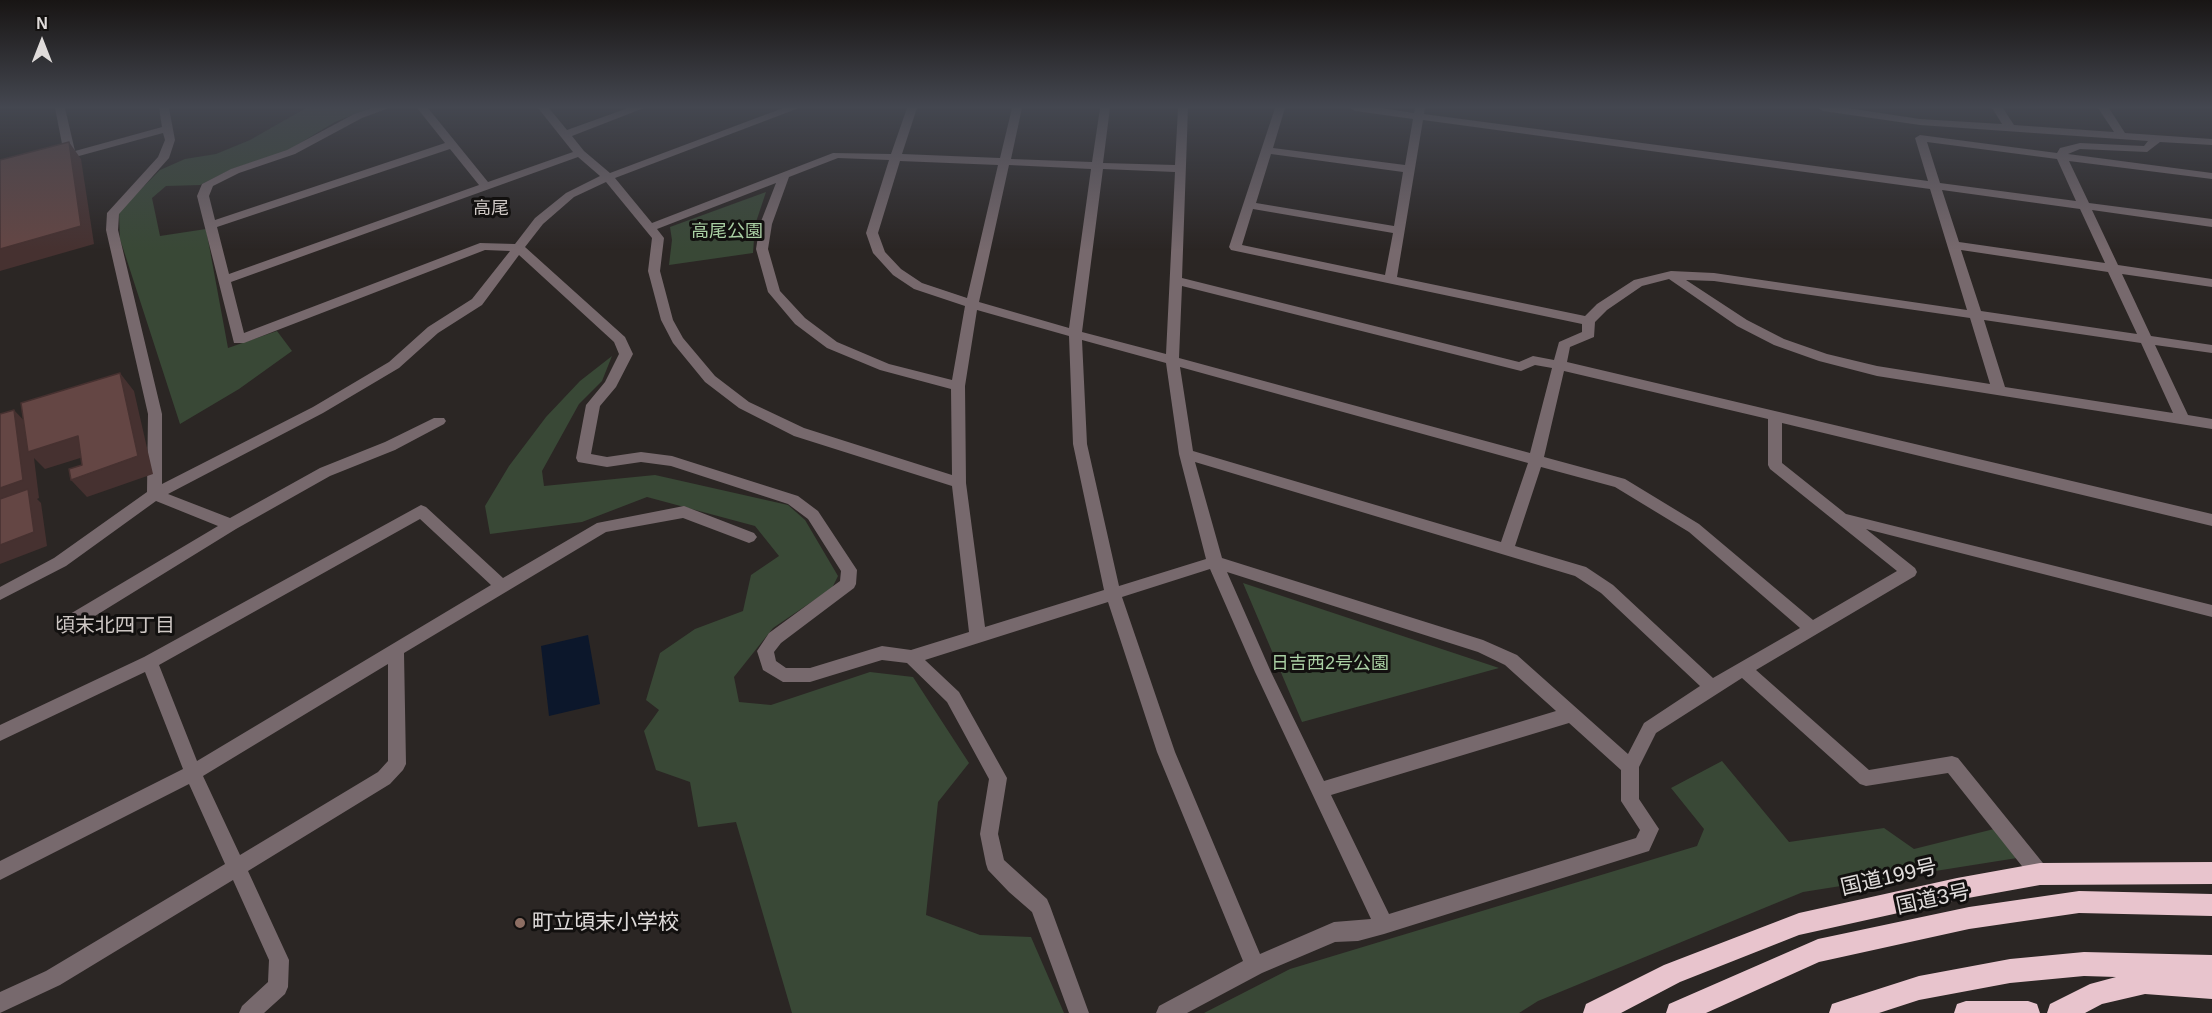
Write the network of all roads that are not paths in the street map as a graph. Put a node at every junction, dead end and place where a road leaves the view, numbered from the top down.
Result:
1 (69, 155) edge
2 (165, 155) edge
3 (281, 155) edge
4 (420, 155) edge
5 (460, 155) edge
6 (573, 155) edge
7 (583, 155) edge
8 (667, 155) edge
9 (834, 155) edge
10 (862, 155) edge
11 (1007, 155) edge
12 (1099, 155) edge
13 (1180, 155) edge
14 (1264, 155) edge
15 (1306, 155) edge
16 (1411, 155) edge
17 (1718, 155) edge
18 (1925, 155) edge
19 (2055, 155) edge
20 (2061, 156) junction
21 (896, 157) junction
22 (40, 163) edge
23 (1005, 163) junction
24 (1098, 166) junction
25 (1179, 169) junction
26 (1409, 169) junction
27 (784, 176) junction
28 (2212, 176) edge
29 (608, 177) junction
30 (485, 185) junction
31 (1935, 186) junction
32 (1249, 205) junction
33 (2084, 207) junction
34 (2212, 224) edge
35 (212, 225) junction
36 (651, 227) junction
37 (1398, 230) junction
38 (1953, 245) junction
39 (519, 248) junction
40 (2111, 269) junction
41 (1671, 275) junction
42 (1391, 278) junction
43 (225, 280) junction
44 (1175, 280) junction
45 (2212, 283) edge
46 (972, 303) junction
47 (1976, 316) junction
48 (1588, 321) junction
49 (1075, 334) junction
50 (2146, 339) junction
51 (2212, 349) edge
52 (1172, 359) junction
53 (1559, 365) junction
54 (958, 386) junction
55 (1999, 390) junction
56 (1775, 418) junction
57 (2183, 419) junction
58 (439, 422) dead end
59 (2212, 424) edge
60 (1186, 454) junction
61 (1536, 460) junction
62 (959, 483) junction
63 (154, 494) junction
64 (1845, 518) junction
65 (2212, 520) edge
66 (231, 525) junction
67 (749, 537) dead end
68 (1508, 548) junction
69 (1215, 562) junction
70 (502, 586) junction
71 (0, 594) edge
72 (1113, 594) junction
73 (2212, 610) edge
74 (76, 619) dead end
75 (1813, 629) junction
76 (978, 635) junction
77 (396, 651) junction
78 (911, 657) junction
79 (150, 662) junction
80 (1744, 670) junction
81 (1712, 687) junction
82 (1569, 715) junction
83 (0, 733) edge
84 (1630, 767) junction
85 (193, 773) junction
86 (1320, 790) junction
87 (237, 868) junction
88 (0, 871) edge
89 (2212, 873) edge
90 (2040, 874) junction
91 (2212, 905) edge
92 (1384, 925) junction
93 (1255, 966) junction
94 (2212, 967) edge
95 (2212, 987) edge
96 (0, 1004) edge
97 (249, 1013) edge
98 (1079, 1013) edge
99 (1166, 1013) edge
100 (1595, 1013) edge
101 (1678, 1013) edge
102 (1841, 1013) edge
103 (1966, 1013) edge
104 (2028, 1013) edge
105 (2059, 1013) edge

1 - 22 street
2 - 63 street
3 - 35 street
4 - 35 street
5 - 30 street
6 - 30 street
7 - 29 street
8 - 29 street
9 - 27 street
10 - 21 street
11 - 23 street
12 - 24 street
13 - 25 street
14 - 32 street
15 - 26 street
16 - 26 street
17 - 31 street
18 - 31 street
19 - 20 street
20 - 28 street
20 - 33 street
21 - 23 street
21 - 46 street
23 - 24 street
23 - 46 street
24 - 25 street
24 - 49 street
25 - 44 street
26 - 37 street
27 - 36 street
27 - 54 street
29 - 36 street
29 - 39 street
30 - 43 street
31 - 33 street
31 - 38 street
32 - 37 street
32 - 42 street
33 - 34 street
33 - 40 street
35 - 43 street
36 - 62 street
37 - 42 street
38 - 40 street
38 - 47 street
39 - 43 street
39 - 63 street
39 - 78 street
40 - 45 street
40 - 50 street
41 - 47 street
41 - 48 street
41 - 55 street
42 - 48 street
44 - 52 street
44 - 53 street
46 - 49 street
46 - 54 street
47 - 50 street
47 - 55 street
48 - 53 street
49 - 52 street
49 - 72 street
50 - 51 street
50 - 57 street
52 - 60 street
52 - 61 street
53 - 56 street
53 - 61 street
54 - 62 street
55 - 57 street
56 - 64 street
56 - 65 street
57 - 59 street
58 - 66 street
60 - 68 street
60 - 69 street
61 - 68 street
61 - 75 street
62 - 76 street
63 - 66 street
63 - 71 street
64 - 73 street
64 - 75 street
66 - 74 street
67 - 70 street
68 - 81 street
69 - 72 street
69 - 82 street
69 - 86 street
70 - 77 street
70 - 79 street
72 - 76 street
72 - 93 street
75 - 80 street
76 - 78 street
77 - 85 street
77 - 87 street
78 - 98 street
79 - 83 street
79 - 85 street
80 - 81 street
80 - 90 street
81 - 84 street
82 - 84 street
82 - 86 street
84 - 92 street
85 - 87 street
85 - 88 street
86 - 92 street
87 - 96 street
87 - 97 street
89 - 90 highway, 国道199号
90 - 100 highway, 国道199号
91 - 101 highway, 国道3号
92 - 93 street
93 - 99 street
94 - 102 highway
95 - 105 highway
103 - 104 highway

